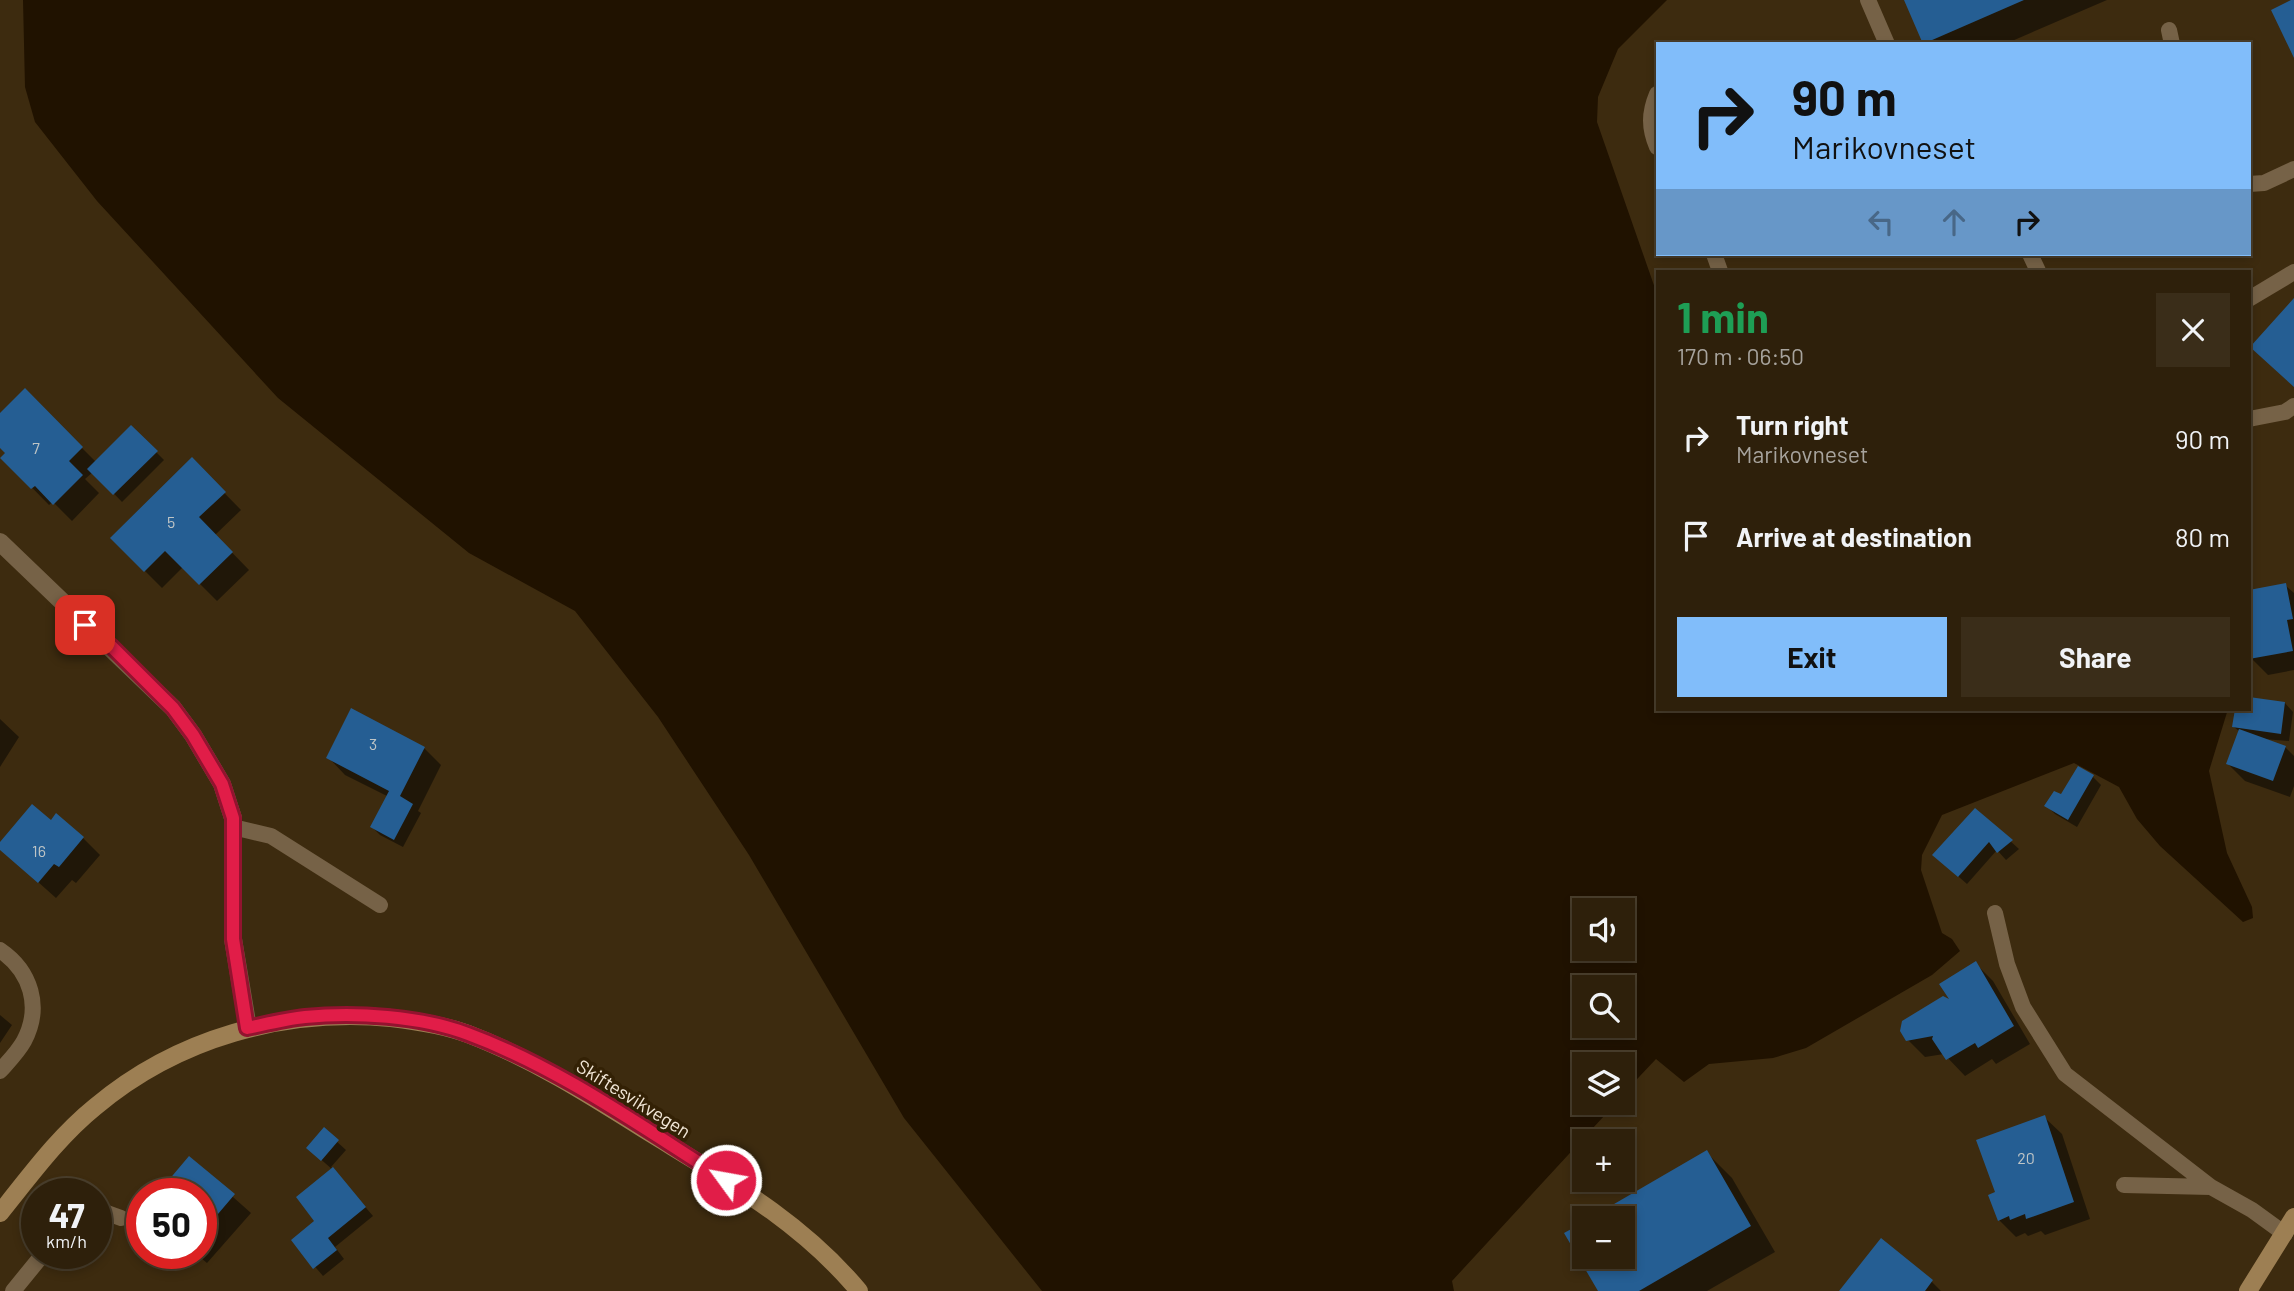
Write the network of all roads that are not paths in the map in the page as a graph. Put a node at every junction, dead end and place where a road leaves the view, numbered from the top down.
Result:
1 (1868, 0) edge
2 (1886, 42) edge
3 (1656, 96) edge
4 (1656, 144) edge
5 (2294, 169) edge
6 (2251, 184) edge
7 (2294, 272) edge
8 (2251, 298) edge
9 (2294, 406) edge
10 (2251, 419) edge
11 (0, 542) edge
12 (233, 827) junction
13 (380, 905) dead end
14 (1995, 913) dead end
15 (0, 950) edge
16 (247, 1028) junction
17 (0, 1071) edge
18 (2124, 1185) dead end
19 (2211, 1187) junction
20 (0, 1213) edge
21 (112, 1215) edge
22 (2294, 1217) edge
23 (121, 1218) dead end
24 (2285, 1234) junction
25 (31, 1269) edge
26 (13, 1291) edge
27 (859, 1291) edge
28 (2248, 1291) edge

1 - 2 lane
3 - 4 lane
5 - 6 lane
7 - 8 lane
9 - 10 lane
11 - 12 street
12 - 13 lane
12 - 16 street
14 - 19 lane
15 - 17 lane
16 - 20 main road, Skiftesvikvegen
16 - 27 main road, Skiftesvikvegen
18 - 19 lane
19 - 24 lane
21 - 23 lane
22 - 24 main road
24 - 28 main road
25 - 26 lane

